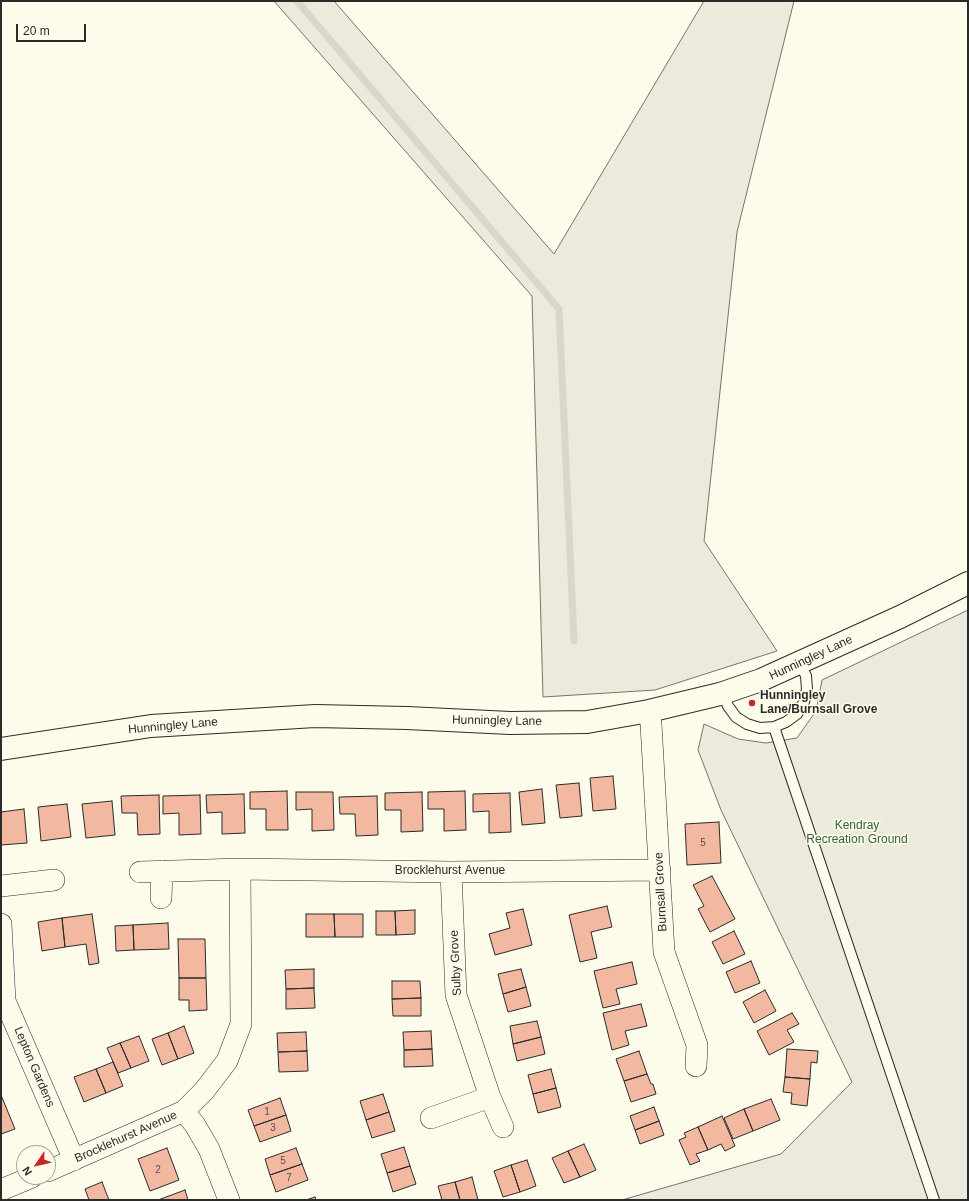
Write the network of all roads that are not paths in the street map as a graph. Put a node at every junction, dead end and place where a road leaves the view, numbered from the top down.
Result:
1 (968, 583) edge
2 (800, 663) junction
3 (723, 694) junction
4 (650, 711) junction
5 (774, 727) junction
6 (1, 749) edge
7 (240, 869) junction
8 (660, 870) junction
9 (162, 871) junction
10 (140, 872) dead end
11 (451, 872) junction
12 (54, 880) dead end
13 (1, 886) edge
14 (161, 898) dead end
15 (1, 924) edge
16 (696, 1066) dead end
17 (490, 1097) junction
18 (184, 1111) junction
19 (431, 1118) dead end
20 (503, 1127) dead end
21 (74, 1160) junction
22 (56, 1168) edge
23 (16, 1184) edge
24 (1, 1190) edge
25 (229, 1200) edge
26 (934, 1200) edge

1 - 2 main road, Hunningley Lane
2 - 3 main road, Hunningley Lane
2 - 5 lane
3 - 4 main road, Hunningley Lane
3 - 5 lane
4 - 6 main road, Hunningley Lane
4 - 8 street, Burnsall Grove
5 - 26 lane
7 - 9 street, Brocklehurst Avenue
7 - 11 street, Brocklehurst Avenue
7 - 18 street, Brocklehurst Avenue
8 - 11 street, Brocklehurst Avenue
8 - 16 street, Burnsall Grove
9 - 10 street, Brocklehurst Avenue
9 - 14 street
11 - 17 street, Sulby Grove
12 - 13 street
15 - 21 street, Lepton Gardens
17 - 19 street
17 - 20 street, Sulby Grove
18 - 21 street, Brocklehurst Avenue
18 - 25 street
21 - 22 street, Brocklehurst Avenue
23 - 24 street

